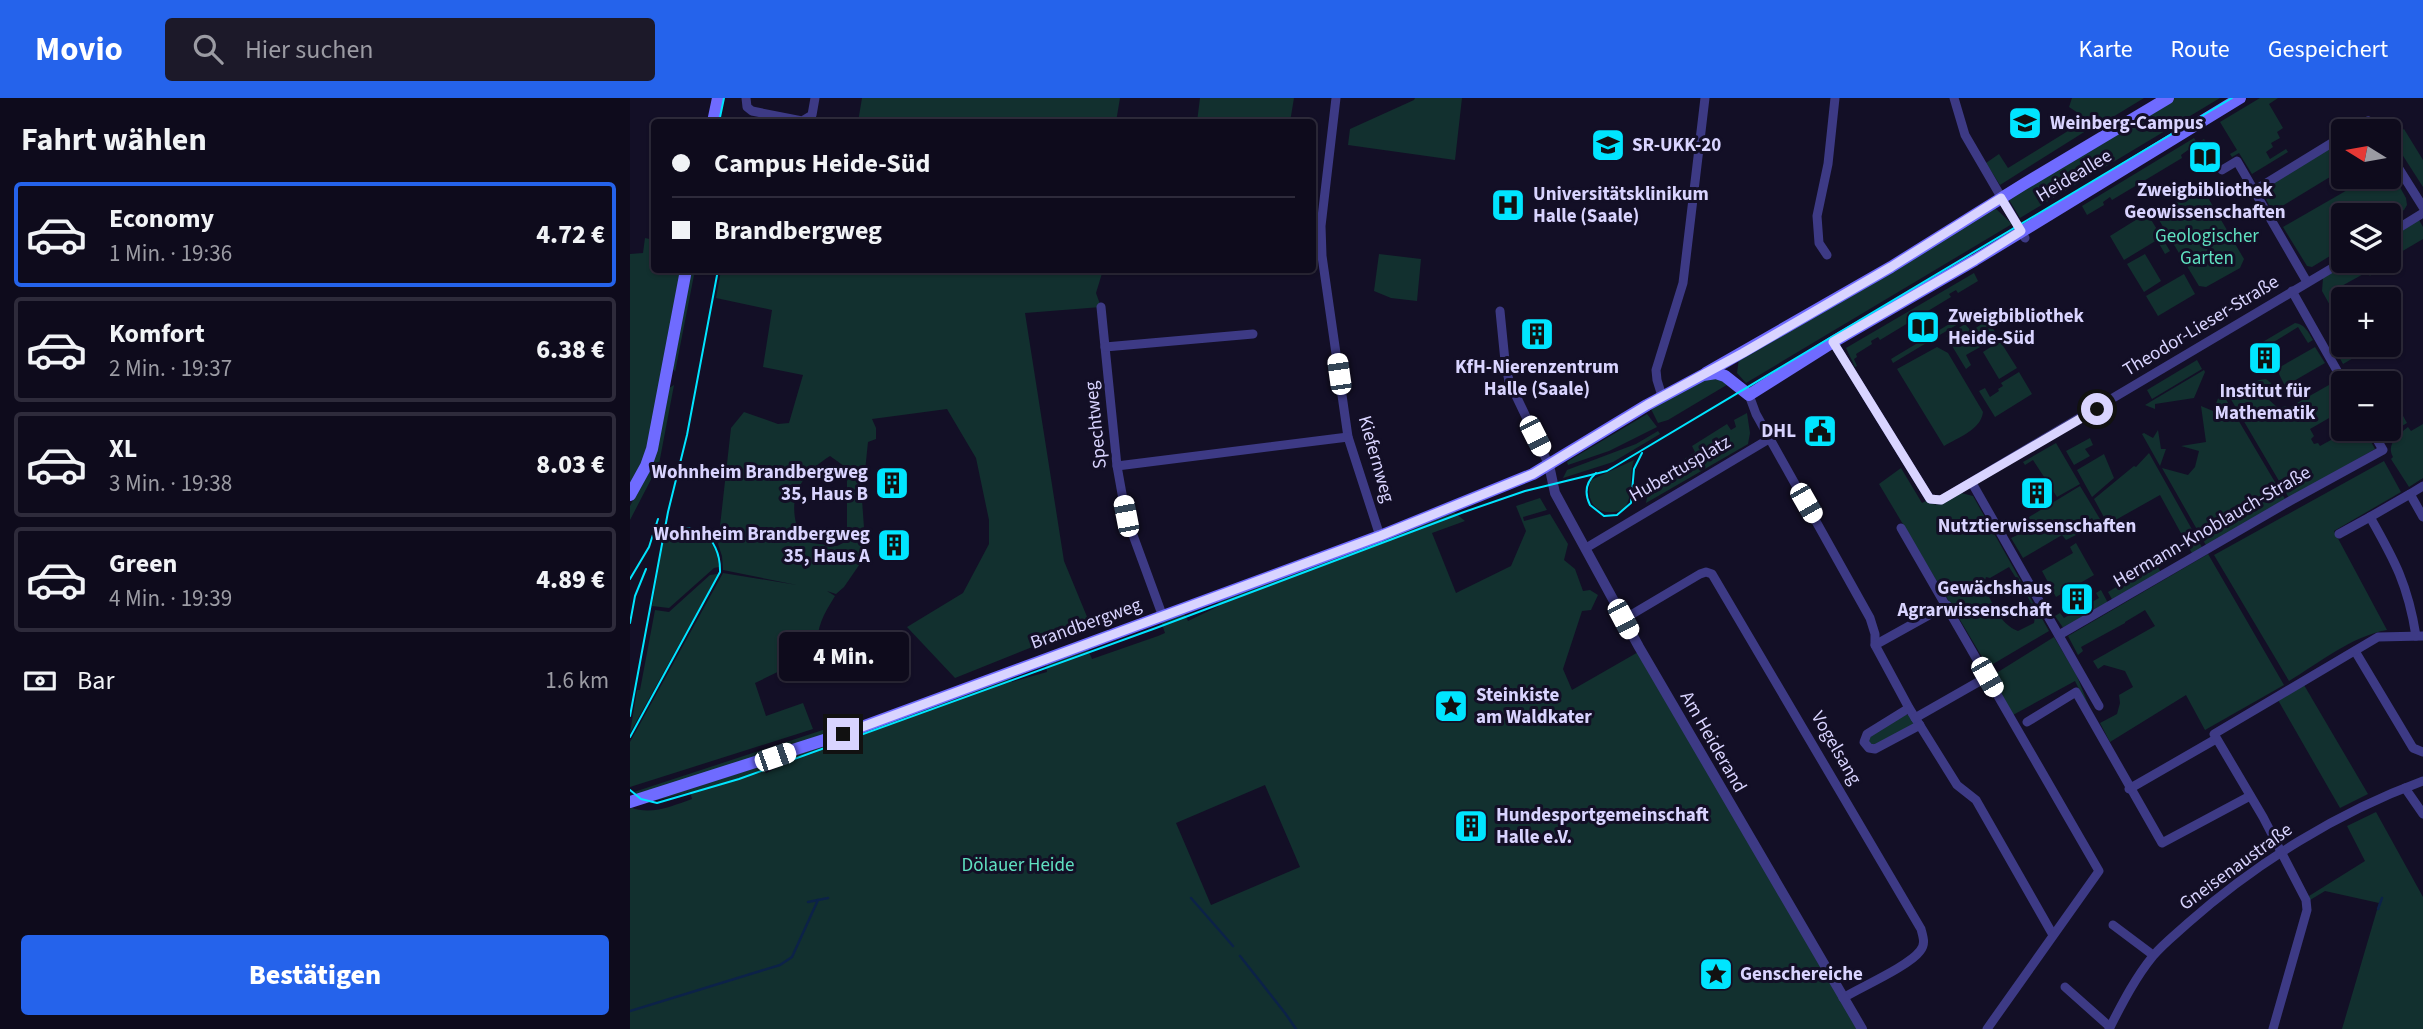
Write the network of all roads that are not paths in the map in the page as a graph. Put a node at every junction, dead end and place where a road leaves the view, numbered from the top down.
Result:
1 (718, 98) edge
2 (747, 98) edge
3 (816, 98) edge
4 (1336, 98) edge
5 (1705, 98) edge
6 (1835, 98) edge
7 (1954, 98) edge
8 (2168, 98) edge
9 (2240, 98) edge
10 (714, 119) edge
11 (792, 119) edge
12 (805, 119) edge
13 (2331, 143) edge
14 (2222, 170) dead end
15 (2401, 173) edge
16 (2255, 190) junction
17 (2001, 198) junction
18 (2423, 210) edge
19 (2401, 226) edge
20 (2023, 234) junction
21 (1827, 255) dead end
22 (1317, 256) edge
23 (2331, 268) edge
24 (685, 273) edge
25 (2306, 282) junction
26 (2292, 291) junction
27 (1101, 307) dead end
28 (1500, 311) dead end
29 (1253, 334) dead end
30 (1833, 342) junction
31 (1105, 347) junction
32 (1736, 356) junction
33 (2337, 371) edge
34 (1703, 375) junction
35 (1734, 381) junction
36 (1749, 395) junction
37 (1662, 396) junction
38 (1348, 437) junction
39 (1769, 439) junction
40 (2378, 441) edge
41 (1549, 465) junction
42 (1116, 466) junction
43 (1972, 483) junction
44 (2423, 486) edge
45 (2410, 494) junction
46 (630, 495) edge
47 (2370, 517) junction
48 (2423, 517) edge
49 (1901, 528) dead end
50 (2339, 534) dead end
51 (1380, 536) junction
52 (1586, 548) junction
53 (1947, 605) junction
54 (1163, 617) junction
55 (1623, 619) junction
56 (2059, 635) junction
57 (2420, 636) edge
58 (1875, 645) junction
59 (2355, 651) junction
60 (1987, 677) junction
61 (2099, 706) dead end
62 (1909, 708) junction
63 (1918, 721) junction
64 (2027, 722) dead end
65 (2216, 739) junction
66 (2423, 752) edge
67 (2423, 781) edge
68 (2405, 788) junction
69 (2129, 789) junction
70 (2250, 796) junction
71 (630, 802) edge
72 (2423, 814) edge
73 (2281, 852) junction
74 (2113, 925) dead end
75 (2053, 935) junction
76 (2153, 956) junction
77 (2065, 987) dead end
78 (1843, 998) junction
79 (2110, 1028) edge
80 (1861, 1029) edge
81 (1987, 1029) edge
82 (2273, 1029) edge

1 - 10 main road
2 - 11 street
3 - 12 street
4 - 22 street, Kiefernweg
5 - 37 street
6 - 21 street
7 - 17 street
8 - 17 main road, Heideallee
9 - 20 main road, Heideallee
13 - 16 street
14 - 16 street
15 - 18 street
16 - 25 street
17 - 20 street
17 - 32 main road, Heideallee
18 - 19 street
20 - 30 main road, Heideallee
22 - 38 street, Kiefernweg
23 - 25 street, Theodor-Lieser-Straße
24 - 46 main road
25 - 26 street, Theodor-Lieser-Straße
26 - 33 street
26 - 43 street, Theodor-Lieser-Straße
27 - 31 street, Spechtweg
28 - 41 street
29 - 31 street
30 - 36 main road, Heideallee
30 - 43 street, Theodor-Lieser-Straße
31 - 42 street, Spechtweg
32 - 34 main road, Heideallee
32 - 35 main road
34 - 35 main road
34 - 37 main road
35 - 36 main road
36 - 39 street
37 - 41 main road
38 - 42 street
38 - 51 street, Kiefernweg
39 - 52 street, Hubertusplatz
39 - 58 street
40 - 56 street, Hermann-Knoblauch-Straße
41 - 51 main road, Brandbergweg
41 - 52 street, Am Heiderand
42 - 54 street, Spechtweg
43 - 56 street
44 - 45 street
45 - 47 street
45 - 48 street
47 - 50 street
47 - 57 street
49 - 53 street
51 - 54 main road, Brandbergweg
52 - 55 street, Am Heiderand
53 - 58 street
53 - 60 street
54 - 71 main road, Brandbergweg
55 - 78 street, Am Heiderand
55 - 78 street, Vogelsang
56 - 61 street
57 - 59 street
58 - 62 street
59 - 65 street
59 - 66 street
60 - 63 street
60 - 75 street
62 - 63 street
62 - 63 street
63 - 75 street
64 - 69 street
65 - 69 street
65 - 70 street
67 - 68 street, Gneisenaustraße
68 - 72 street
68 - 73 street, Gneisenaustraße
69 - 70 street
70 - 73 street
73 - 76 street, Gneisenaustraße
73 - 82 street
74 - 76 street
75 - 81 street
76 - 79 street, Gneisenaustraße
77 - 79 street
78 - 80 street, Am Heiderand

